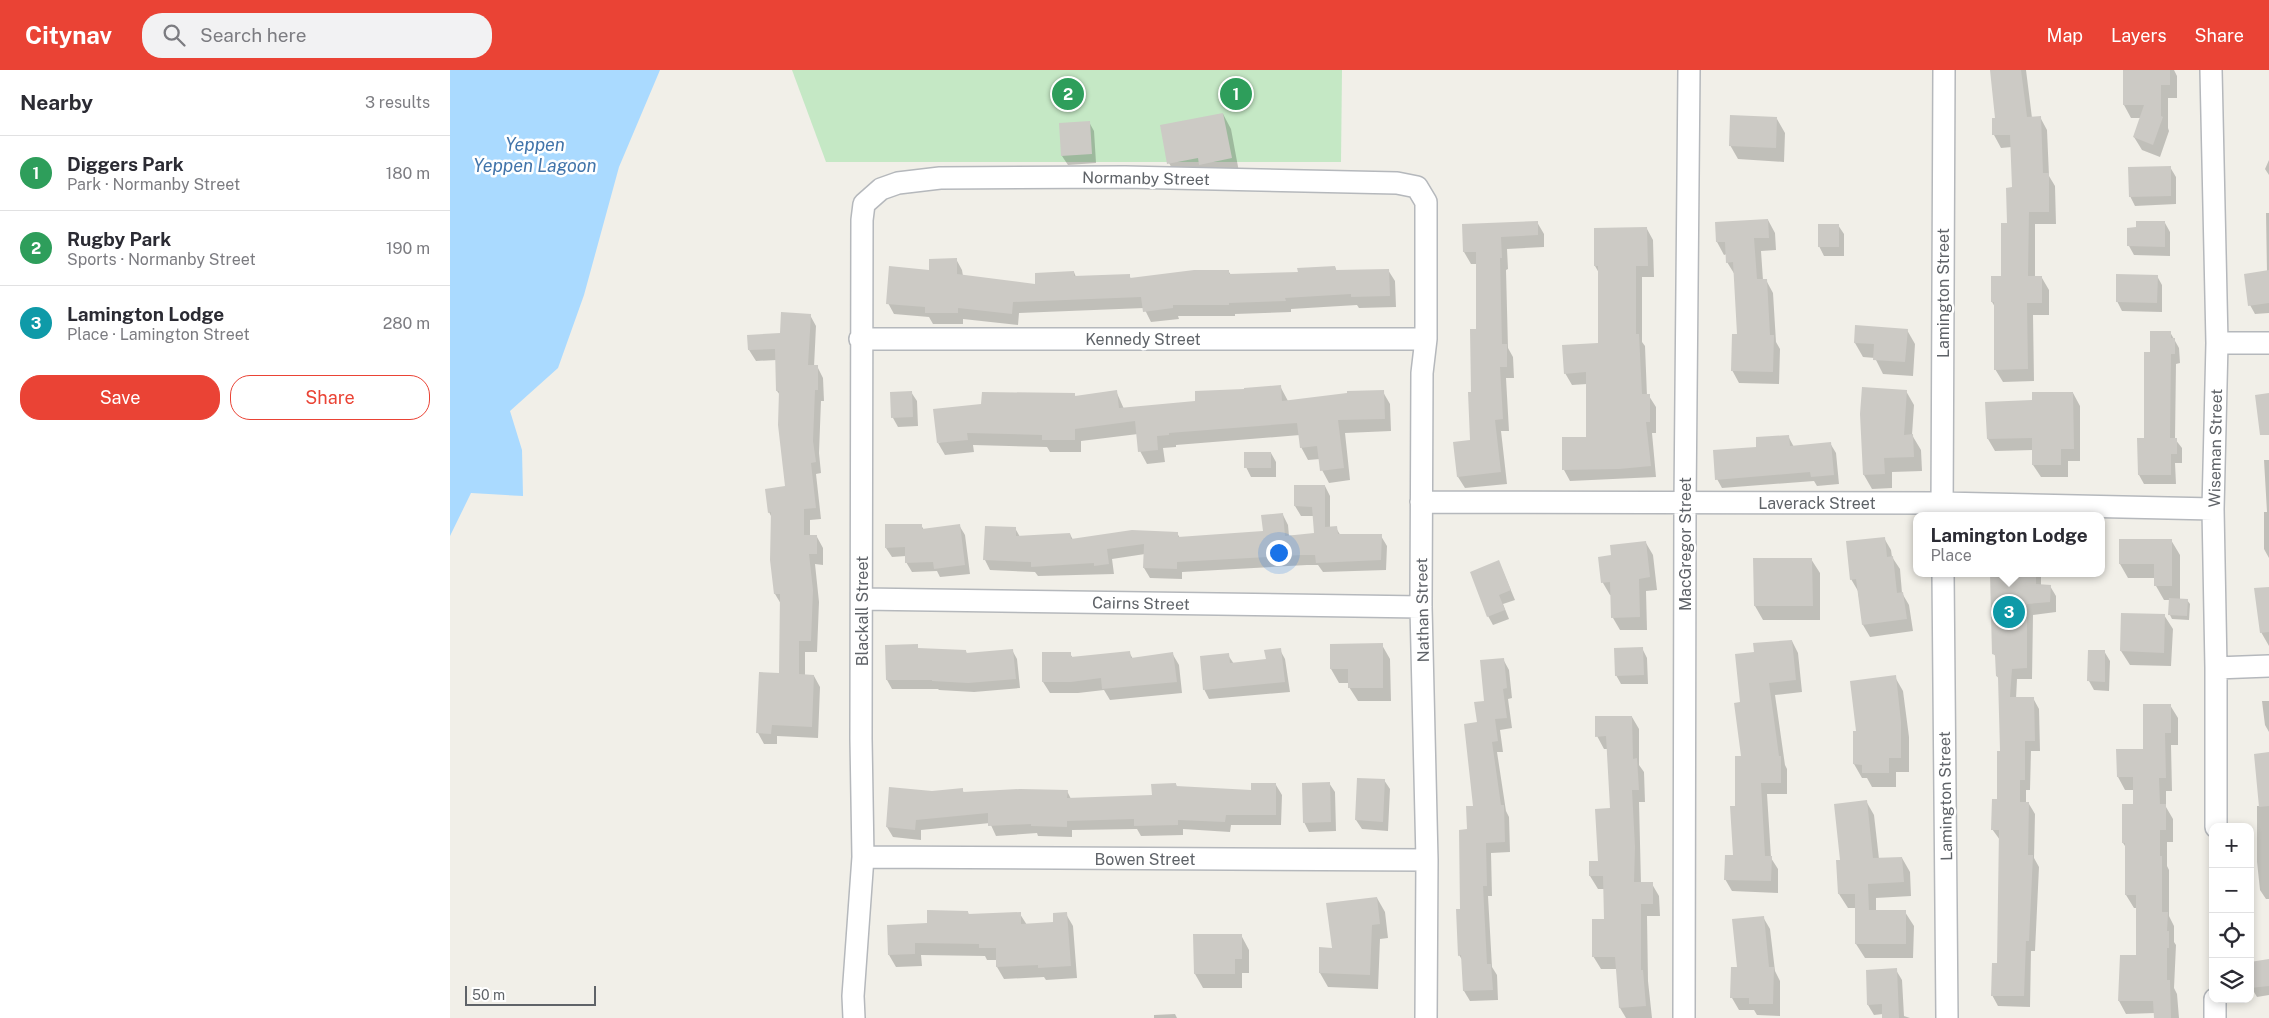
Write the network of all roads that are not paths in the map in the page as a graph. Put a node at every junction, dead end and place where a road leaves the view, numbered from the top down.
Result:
1 (1689, 70) edge
2 (1944, 70) edge
3 (2211, 70) edge
4 (1426, 202) joint
5 (864, 204) joint
6 (1426, 339) junction
7 (860, 340) junction
8 (2218, 343) junction
9 (2269, 343) edge
10 (1421, 502) junction
11 (1684, 503) junction
12 (1942, 509) edge
13 (2213, 509) junction
14 (1943, 577) edge
15 (862, 599) junction
16 (1421, 607) junction
17 (2269, 666) edge
18 (2216, 668) junction
19 (2216, 823) edge
20 (864, 857) junction
21 (1427, 860) junction
22 (2215, 1003) edge
23 (854, 1018) edge
24 (1426, 1018) edge
25 (1684, 1018) edge
26 (1947, 1018) edge
27 (2215, 1018) edge

1 - 11 street, MacGregor Street
2 - 12 street, Lamington Street
3 - 8 street, Wiseman Street
4 - 5 street, Normanby Street
4 - 6 street, Nathan Street
5 - 7 street, Blackall Street
6 - 7 street, Kennedy Street
6 - 10 street, Nathan Street
7 - 15 street, Blackall Street
8 - 9 street
8 - 13 street, Wiseman Street
10 - 11 street, Laverack Street
10 - 16 street, Nathan Street
11 - 12 street, Laverack Street
11 - 25 street, MacGregor Street
12 - 13 street, Laverack Street
13 - 18 street, Wiseman Street
14 - 26 street, Lamington Street
15 - 16 street, Cairns Street
15 - 20 street, Blackall Street
16 - 21 street, Nathan Street
17 - 18 street
18 - 19 street, Wiseman Street
20 - 21 street, Bowen Street
20 - 23 street, Blackall Street
21 - 24 street, Nathan Street
22 - 27 street

